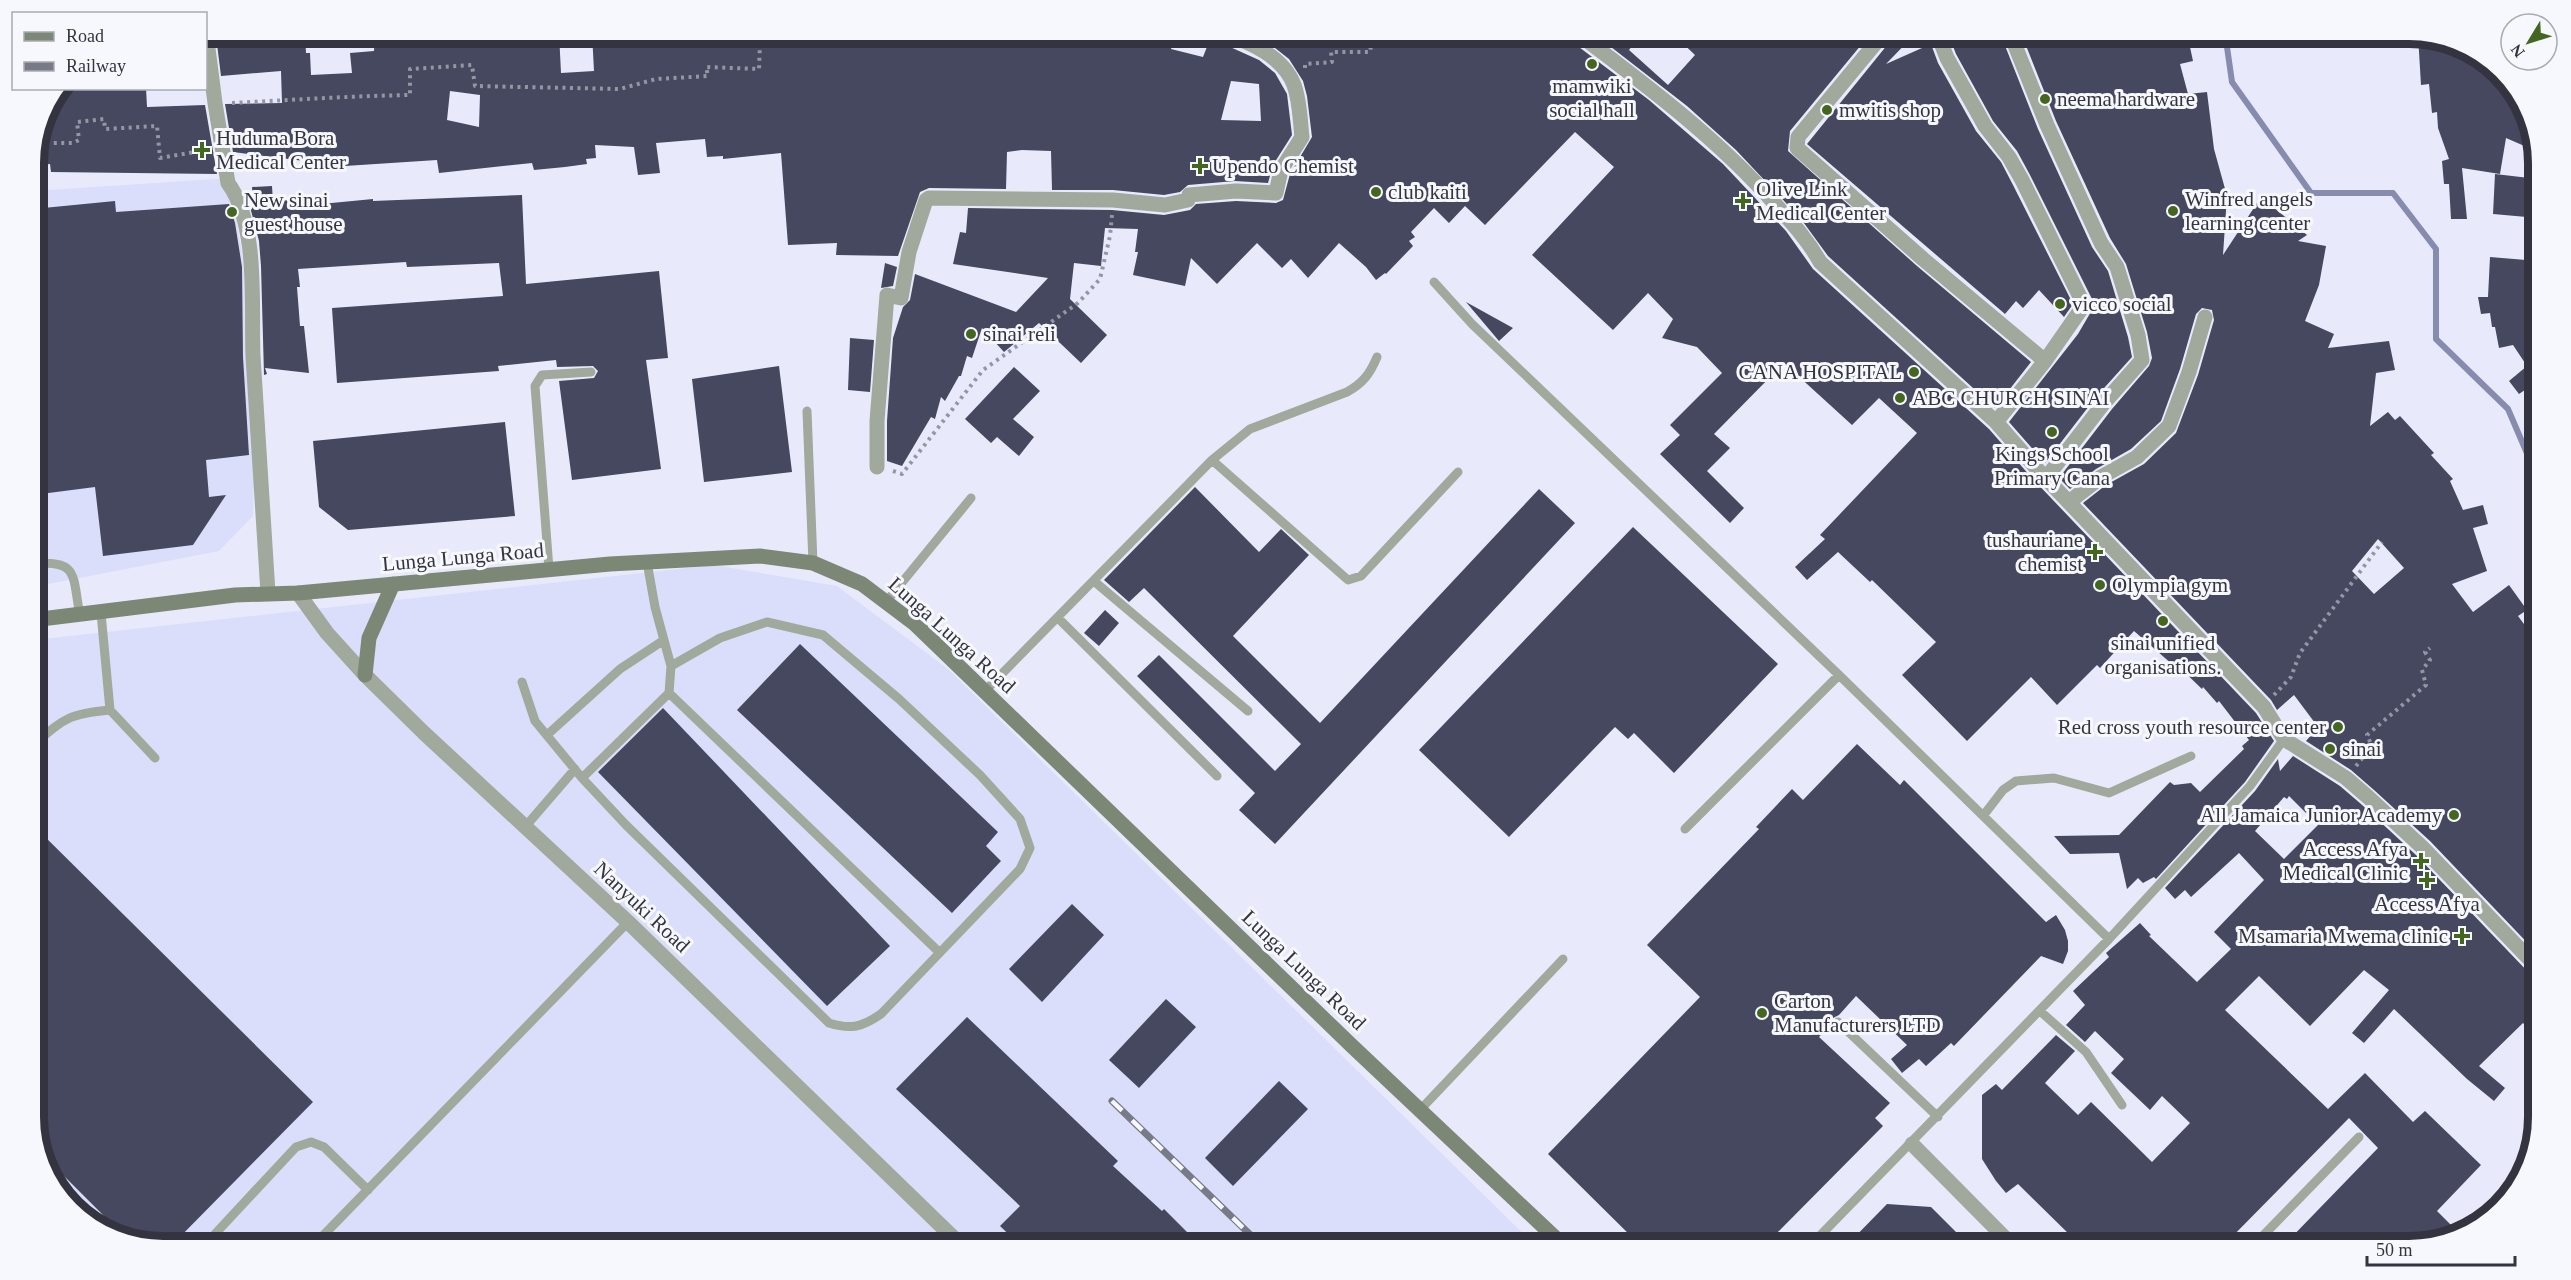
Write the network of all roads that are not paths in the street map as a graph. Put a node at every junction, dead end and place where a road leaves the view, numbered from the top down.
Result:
1 (207, 44) edge
2 (1252, 44) edge
3 (1592, 44) edge
4 (1875, 44) edge
5 (1941, 44) edge
6 (2015, 44) edge
7 (1434, 282) dead end
8 (2205, 317) dead end
9 (1377, 357) dead end
10 (2045, 361) junction
11 (591, 372) dead end
12 (807, 411) dead end
13 (1996, 422) junction
14 (1212, 460) junction
15 (877, 467) road end
16 (1458, 472) dead end
17 (2046, 478) junction
18 (971, 498) dead end
19 (2069, 502) junction
20 (647, 562) junction
21 (44, 563) edge
22 (813, 563) junction
23 (549, 569) junction
24 (1095, 582) junction
25 (393, 584) junction
26 (268, 593) junction
27 (298, 593) junction
28 (886, 602) junction
29 (101, 612) junction
30 (80, 615) junction
31 (1058, 618) junction
32 (44, 619) edge
33 (664, 640) junction
34 (671, 666) junction
35 (365, 675) junction
36 (1839, 675) junction
37 (522, 682) dead end
38 (985, 691) junction
39 (669, 693) junction
40 (110, 710) junction
41 (1248, 711) dead end
42 (547, 735) junction
43 (44, 736) edge
44 (2284, 739) junction
45 (2191, 756) dead end
46 (155, 758) dead end
47 (575, 769) junction
48 (1217, 776) dead end
49 (582, 778) junction
50 (1983, 816) junction
51 (525, 827) junction
52 (1685, 829) dead end
53 (628, 922) junction
54 (2109, 939) junction
55 (939, 952) junction
56 (2528, 957) edge
57 (1563, 959) dead end
58 (2040, 1011) junction
59 (1838, 1022) dead end
60 (2122, 1105) dead end
61 (1420, 1110) junction
62 (1938, 1117) junction
63 (2359, 1137) dead end
64 (1912, 1144) junction
65 (368, 1190) junction
66 (215, 1234) dead end
67 (323, 1236) edge
68 (952, 1236) edge
69 (1553, 1236) edge
70 (1820, 1236) edge
71 (2003, 1236) edge
72 (2263, 1236) edge

1 - 26 street
2 - 15 street
3 - 13 street
4 - 10 street
5 - 10 street
6 - 17 street
7 - 36 lane
8 - 19 street
9 - 14 lane
10 - 13 street
11 - 23 lane
12 - 22 lane
13 - 17 street
14 - 16 lane
14 - 24 lane
17 - 19 street
18 - 28 lane
19 - 44 street
20 - 22 main road, Lunga Lunga Road
20 - 23 main road, Lunga Lunga Road
20 - 33 lane
21 - 30 lane
22 - 28 main road, Lunga Lunga Road
23 - 25 main road, Lunga Lunga Road
24 - 31 lane
24 - 41 lane
25 - 27 main road, Lunga Lunga Road
25 - 35 main road
26 - 27 main road, Lunga Lunga Road
26 - 29 main road, Lunga Lunga Road
27 - 35 street, Nanyuki Road
28 - 38 main road, Lunga Lunga Road
29 - 30 main road, Lunga Lunga Road
29 - 40 lane
30 - 32 main road, Lunga Lunga Road
31 - 38 lane
31 - 48 lane
33 - 34 lane
33 - 42 lane
34 - 39 lane
34 - 55 lane
35 - 51 street, Nanyuki Road
36 - 50 lane
36 - 52 lane
37 - 42 lane
38 - 61 main road, Lunga Lunga Road
39 - 49 lane
39 - 55 lane
40 - 43 lane
40 - 46 lane
42 - 47 lane
44 - 54 lane
44 - 56 street
45 - 50 lane
47 - 49 lane
47 - 51 lane
49 - 55 lane
50 - 54 lane
51 - 53 street, Nanyuki Road
53 - 65 lane
53 - 68 street, Nanyuki Road
54 - 58 lane
57 - 61 lane
58 - 60 lane
58 - 62 lane
59 - 62 lane
61 - 69 main road, Lunga Lunga Road
62 - 64 lane
63 - 72 lane
64 - 70 lane
64 - 71 street
65 - 66 lane
65 - 67 lane

